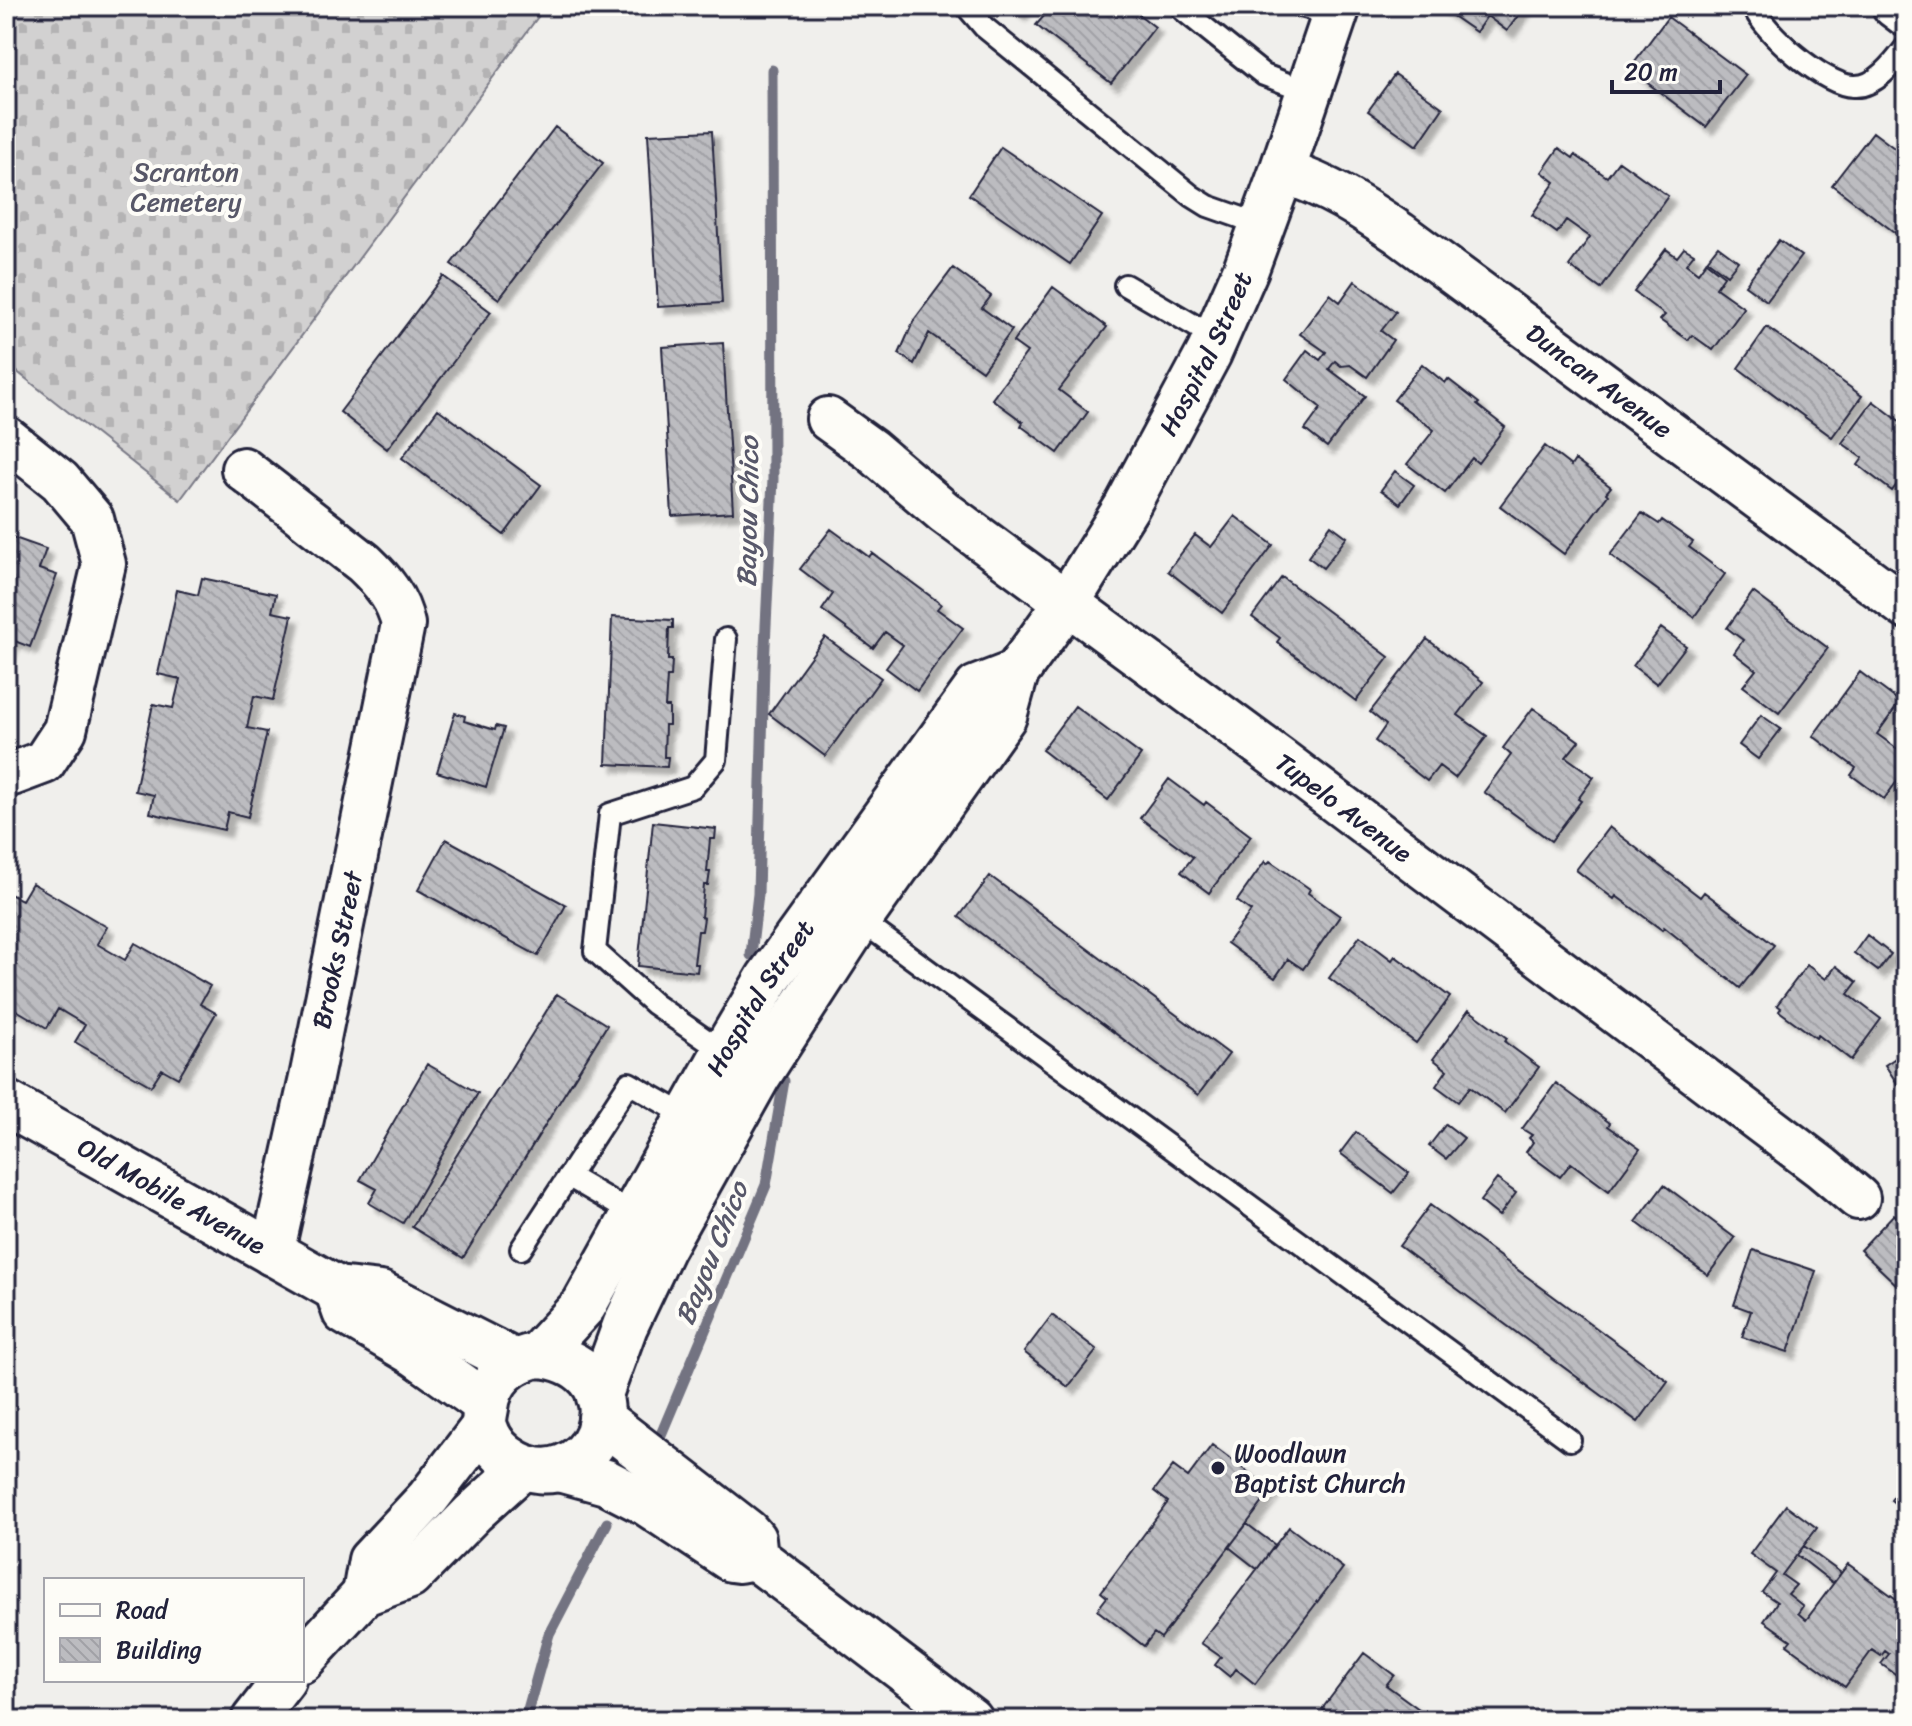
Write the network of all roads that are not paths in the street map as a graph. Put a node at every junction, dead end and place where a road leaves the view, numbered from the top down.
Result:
1 (966, 6) edge
2 (1753, 6) edge
3 (1894, 6) edge
4 (1324, 9) edge
5 (1183, 10) dead end
6 (1906, 15) edge
7 (1906, 47) edge
8 (1309, 92) junction
9 (1282, 171) junction
10 (1262, 225) junction
11 (1125, 285) dead end
12 (1216, 338) junction
13 (828, 419) dead end
14 (6, 438) edge
15 (243, 469) dead end
16 (1068, 601) junction
17 (1906, 607) edge
18 (726, 639) dead end
19 (6, 772) edge
20 (843, 909) junction
21 (741, 1064) junction
22 (6, 1103) edge
23 (706, 1127) junction
24 (568, 1176) junction
25 (1858, 1198) dead end
26 (635, 1215) junction
27 (521, 1249) dead end
28 (272, 1254) junction
29 (337, 1289) junction
30 (526, 1359) junction
31 (600, 1408) junction
32 (485, 1415) junction
33 (1570, 1440) dead end
34 (541, 1468) junction
35 (755, 1557) junction
36 (364, 1594) junction
37 (304, 1659) edge
38 (282, 1682) edge
39 (253, 1720) edge
40 (970, 1720) edge

1 - 10 lane
2 - 7 lane
3 - 6 street
4 - 8 street, Hospital Street
5 - 8 lane
8 - 9 street, Hospital Street
9 - 10 street, Hospital Street
9 - 17 street, Duncan Avenue
10 - 12 street, Hospital Street
11 - 12 lane
12 - 16 street, Hospital Street
13 - 16 street, Tupelo Avenue
14 - 19 street
15 - 28 street, Brooks Street
16 - 20 street, Hospital Street
16 - 25 street, Tupelo Avenue
18 - 21 lane
20 - 21 street, Hospital Street
20 - 33 lane
21 - 23 street, Hospital Street
22 - 28 street, Old Mobile Avenue
23 - 24 lane
23 - 26 street, Hospital Street
23 - 31 street, Hospital Street
24 - 26 lane
24 - 27 lane
26 - 30 street, Hospital Street
28 - 29 street, Old Mobile Avenue
29 - 30 street, Old Mobile Avenue
29 - 32 street, Old Mobile Avenue
30 - 31 street, Old Mobile Avenue
30 - 32 street
31 - 34 street
31 - 35 street, Old Mobile Avenue
32 - 34 street, Old Mobile Avenue
32 - 36 street
34 - 35 street, Old Mobile Avenue
34 - 36 street
35 - 40 street, Old Mobile Avenue
36 - 37 street
38 - 39 street

